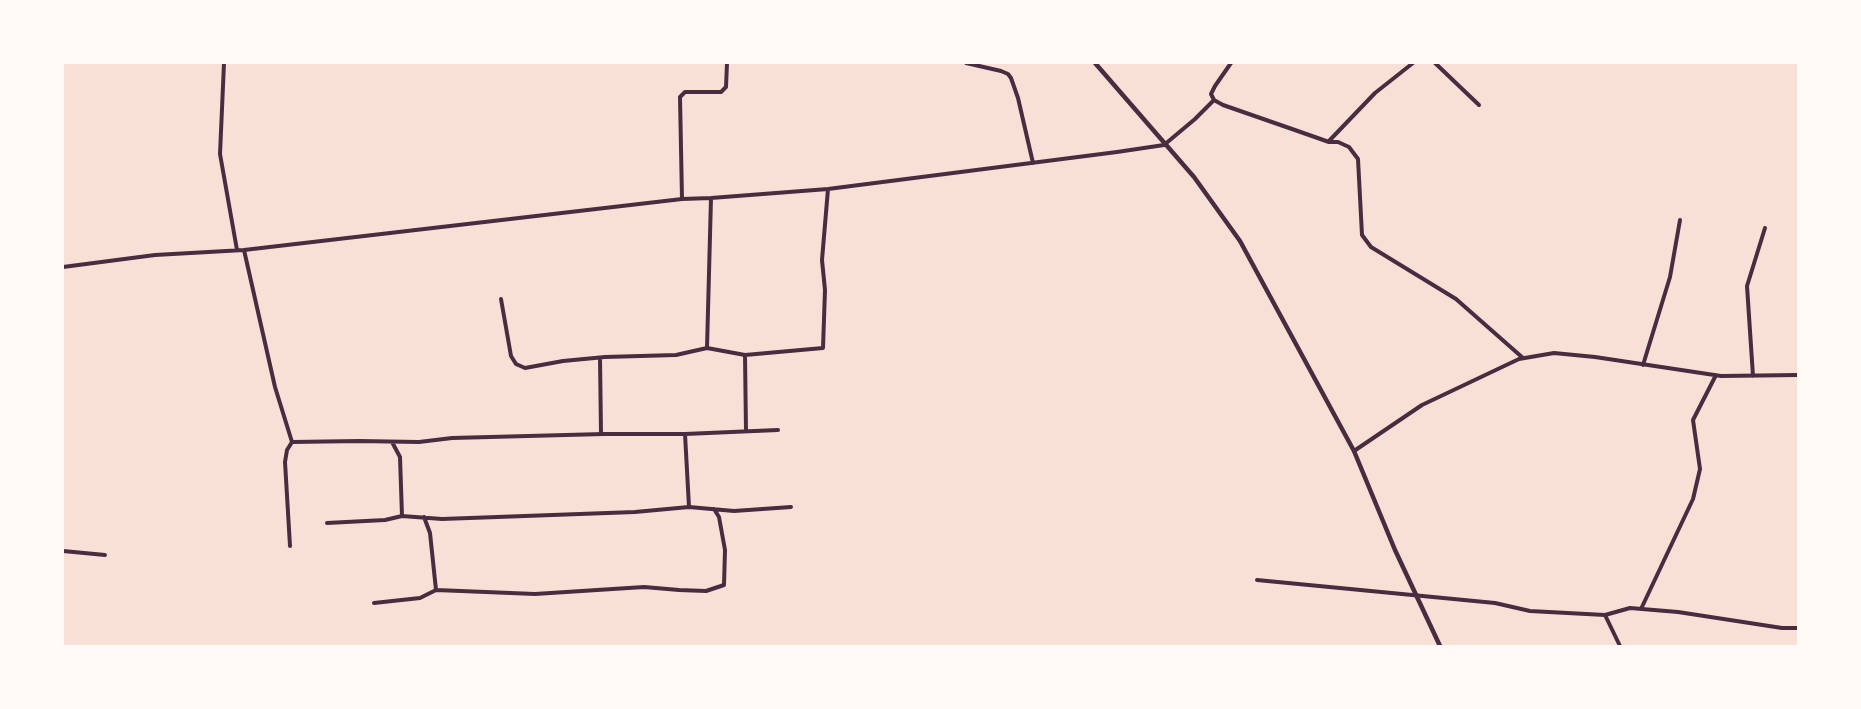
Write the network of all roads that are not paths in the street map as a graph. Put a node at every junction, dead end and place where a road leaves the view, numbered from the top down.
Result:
1 (224, 63) edge
2 (728, 63) edge
3 (966, 63) edge
4 (1095, 63) edge
5 (1231, 63) edge
6 (1413, 63) edge
7 (1435, 63) edge
8 (1214, 100) junction
9 (1479, 105) dead end
10 (1329, 142) junction
11 (1164, 145) junction
12 (1033, 164) junction
13 (828, 189) junction
14 (711, 198) junction
15 (682, 199) junction
16 (1680, 220) dead end
17 (1765, 228) dead end
18 (237, 250) junction
19 (244, 250) junction
20 (63, 267) edge
21 (501, 299) dead end
22 (707, 348) junction
23 (745, 355) junction
24 (600, 358) junction
25 (1523, 358) junction
26 (1643, 365) junction
27 (1716, 375) junction
28 (1798, 375) edge
29 (1753, 376) junction
30 (778, 430) dead end
31 (747, 431) junction
32 (601, 434) junction
33 (685, 434) junction
34 (392, 441) junction
35 (292, 442) junction
36 (1354, 451) junction
37 (689, 507) junction
38 (791, 507) dead end
39 (714, 509) junction
40 (402, 516) junction
41 (424, 518) junction
42 (327, 523) dead end
43 (290, 546) dead end
44 (63, 551) edge
45 (105, 555) dead end
46 (1257, 580) dead end
47 (436, 590) junction
48 (1416, 595) junction
49 (374, 603) dead end
50 (1641, 609) junction
51 (1605, 615) junction
52 (1798, 628) edge
53 (1440, 646) edge
54 (1620, 646) edge

1 - 18 street
2 - 15 street
3 - 12 street
4 - 11 street
5 - 8 street
6 - 10 street
7 - 9 street
8 - 10 street
8 - 11 street
10 - 25 street
11 - 12 street
11 - 36 street
12 - 13 street
13 - 14 street
13 - 23 street
14 - 15 street
14 - 22 street
15 - 19 street
16 - 26 street
17 - 29 street
18 - 19 street
18 - 20 street
19 - 35 street
21 - 24 street
22 - 23 street
22 - 24 street
23 - 31 street
24 - 32 street
25 - 26 street
25 - 36 street
26 - 27 street
27 - 29 street
27 - 50 street
28 - 29 street
30 - 31 street
31 - 33 street
32 - 33 street
32 - 34 street
33 - 37 street
34 - 35 street
34 - 40 street
35 - 43 street
36 - 48 street
37 - 39 street
37 - 41 street
38 - 39 street
39 - 47 street
40 - 41 street
40 - 42 street
41 - 47 street
44 - 45 street
46 - 48 street
47 - 49 street
48 - 51 street
48 - 53 street
50 - 51 street
50 - 52 street
51 - 54 street

